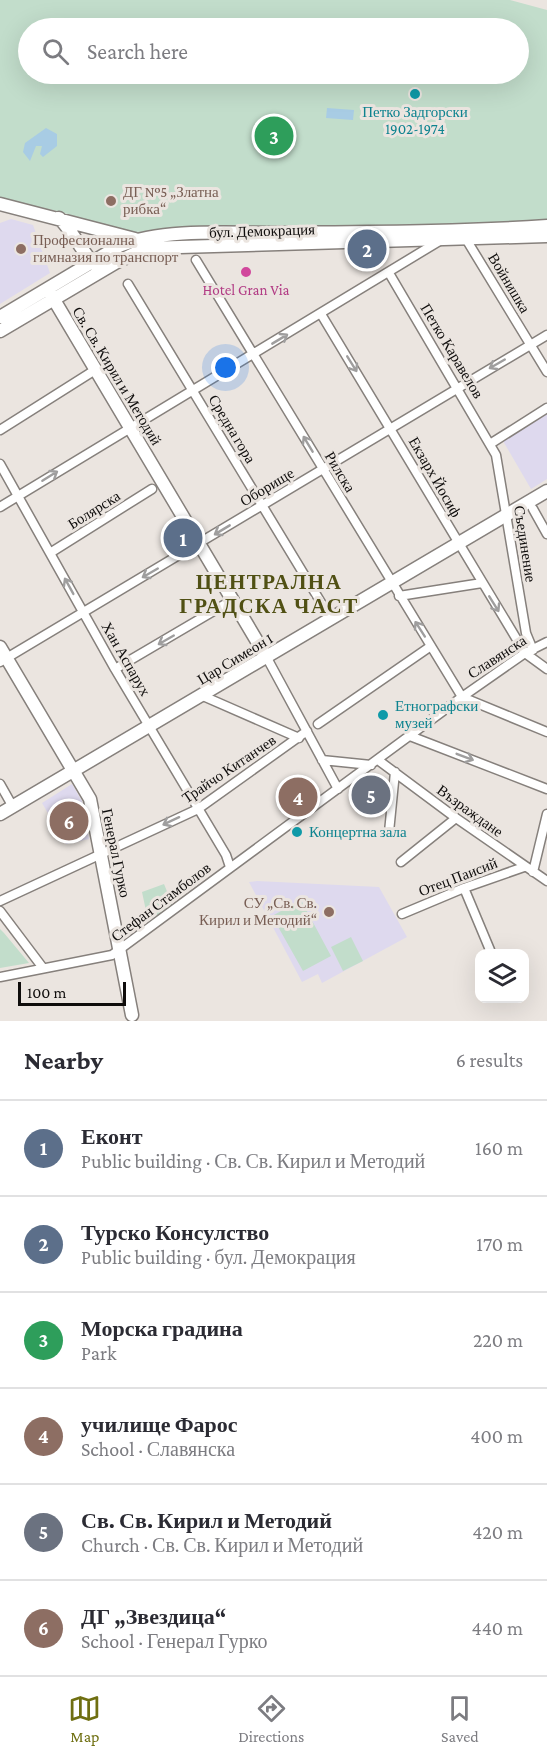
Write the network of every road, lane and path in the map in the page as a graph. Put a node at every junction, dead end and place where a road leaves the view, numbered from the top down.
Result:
1 (0, 204) edge
2 (58, 218) junction
3 (547, 226) edge
4 (547, 236) edge
5 (135, 239) junction
6 (466, 239) junction
7 (441, 240) junction
8 (196, 260) dead end
9 (91, 263) junction
10 (107, 268) junction
11 (389, 273) junction
12 (128, 284) dead end
13 (50, 294) junction
14 (321, 314) junction
15 (0, 317) edge
16 (0, 332) edge
17 (547, 335) edge
18 (531, 345) junction
19 (254, 355) junction
20 (95, 370) junction
21 (547, 372) edge
22 (458, 387) junction
23 (193, 391) junction
24 (547, 408) edge
25 (129, 427) junction
26 (391, 427) junction
27 (0, 430) edge
28 (490, 444) junction
29 (0, 464) edge
30 (323, 469) junction
31 (152, 489) dead end
32 (547, 491) edge
33 (18, 496) junction
34 (262, 506) junction
35 (0, 507) edge
36 (533, 509) dead end
37 (507, 515) junction
38 (547, 534) edge
39 (201, 543) junction
40 (458, 544) junction
41 (50, 554) junction
42 (390, 583) junction
43 (482, 584) junction
44 (399, 596) junction
45 (234, 599) junction
46 (83, 612) junction
47 (332, 619) junction
48 (547, 642) edge
49 (431, 646) junction
50 (529, 651) junction
51 (2, 656) edge
52 (267, 658) junction
53 (115, 669) junction
54 (547, 669) edge
55 (203, 696) junction
56 (462, 696) junction
57 (318, 724) dead end
58 (150, 728) junction
59 (307, 731) junction
60 (547, 732) edge
61 (410, 736) junction
62 (299, 738) junction
63 (322, 760) junction
64 (375, 762) junction
65 (74, 772) junction
66 (395, 772) junction
67 (0, 784) edge
68 (338, 789) junction
69 (547, 789) edge
70 (13, 807) junction
71 (198, 809) junction
72 (0, 814) edge
73 (547, 814) edge
74 (456, 818) junction
75 (389, 832) dead end
76 (102, 854) junction
77 (401, 862) dead end
78 (230, 867) junction
79 (524, 867) junction
80 (532, 873) junction
81 (547, 881) edge
82 (464, 888) junction
83 (0, 901) edge
84 (0, 911) edge
85 (402, 914) dead end
86 (490, 949) edge
87 (119, 950) junction
88 (43, 968) junction
89 (0, 977) edge
90 (132, 1015) dead end

1 - 2 street
2 - 5 street
2 - 9 street
3 - 5 street, бул. Демокрация
4 - 6 street, бул. Демокрация
5 - 9 street, бул. Демокрация
6 - 7 street, бул. Демокрация
6 - 18 street, Войнишка
7 - 10 street, бул. Демокрация
7 - 11 street
8 - 19 street, Рилска
9 - 10 street
9 - 13 street, бул. Демокрация
10 - 13 street, бул. Демокрация
11 - 14 street
11 - 22 street, Петко Каравелов
12 - 23 street, Средна гора
13 - 15 street, бул. Демокрация
13 - 16 street, бул. Демокрация
13 - 20 street, Св. Св. Кирил и Методий
19 -> 14 street
14 -> 26 street, Екзарх Йосиф
17 - 18 street, Оборище
18 - 21 street, Войнишка
18 -> 22 street, Оборище
19 - 23 street
30 -> 19 street, Рилска
20 - 25 street, Св. Св. Кирил и Методий
20 - 27 street
22 - 26 street, Оборище
22 - 28 street, Петко Каравелов
23 - 25 street
23 - 34 street, Средна гора
24 - 28 street
33 -> 25 street
25 - 39 street, Св. Св. Кирил и Методий
26 - 30 street, Оборище
26 - 40 street, Екзарх Йосиф
28 - 37 street, Съединение
29 - 33 street, Хан Аспарух
30 - 34 street, Оборище
30 - 42 street, Рилска
31 - 41 street, Болярска
32 - 37 street, Цар Симеон I
33 - 35 street
33 - 41 street, Хан Аспарух
34 -> 39 street, Оборище
34 - 47 street, Средна гора
36 - 38 street
37 - 40 street, Цар Симеон I
37 - 50 street, Съединение
39 - 45 street, Св. Св. Кирил и Методий
39 -> 46 street, Оборище
40 - 42 street, Цар Симеон I
40 - 43 street, Екзарх Йосиф
46 -> 41 street, Хан Аспарух
42 - 44 street, Рилска
42 - 47 street, Цар Симеон I
43 - 44 street
43 -> 50 street, Екзарх Йосиф
49 -> 44 street, Рилска
45 - 52 street, Св. Св. Кирил и Методий
45 -> 53 street
46 - 51 street, Оборище
46 - 53 street, Хан Аспарух
47 - 52 street, Цар Симеон I
48 - 50 street, Славянска
49 - 56 street, Рилска
49 - 57 street
50 - 54 street
50 - 56 street, Славянска
51 - 65 street, Генерал Гурко
52 - 55 street, Цар Симеон I
52 - 59 street, Св. Св. Кирил и Методий
53 - 58 street, Хан Аспарух
55 - 58 street, Цар Симеон I
55 - 62 street
56 - 60 street
56 - 61 street, Славянска
58 - 65 street, Цар Симеон I
58 - 71 street, Хан Аспарух
59 - 62 street, Трайчо Китанчев
59 - 63 street, Св. Св. Кирил и Методий
61 - 64 street, Славянска
61 -> 69 street
62 - 71 street, Трайчо Китанчев
63 - 64 street
63 - 68 street, Св. Св. Кирил и Методий
64 - 66 street, Възраждане
64 - 68 street, Славянска
65 - 70 street, Цар Симеон I
65 - 76 street, Генерал Гурко
66 - 74 street, Възраждане
66 - 75 street
67 - 70 street
68 - 78 street, Славянска
70 - 72 street, Цар Симеон I
71 -> 76 street, Трайчо Китанчев
71 - 78 street, Хан Аспарух
73 - 80 street
74 - 77 street
74 - 79 street, Възраждане
76 - 83 street, Трайчо Китанчев
76 - 87 street, Генерал Гурко
78 - 87 street, Стефан Стамболов
79 - 80 street, Възраждане
79 - 82 street, Отец Паисий
80 - 81 street, Възраждане
82 - 85 street, Отец Паисий
82 - 86 street
84 - 88 street
87 - 88 street, Стефан Стамболов
87 - 90 street, Генерал Гурко
88 - 89 street, Стефан Стамболов

